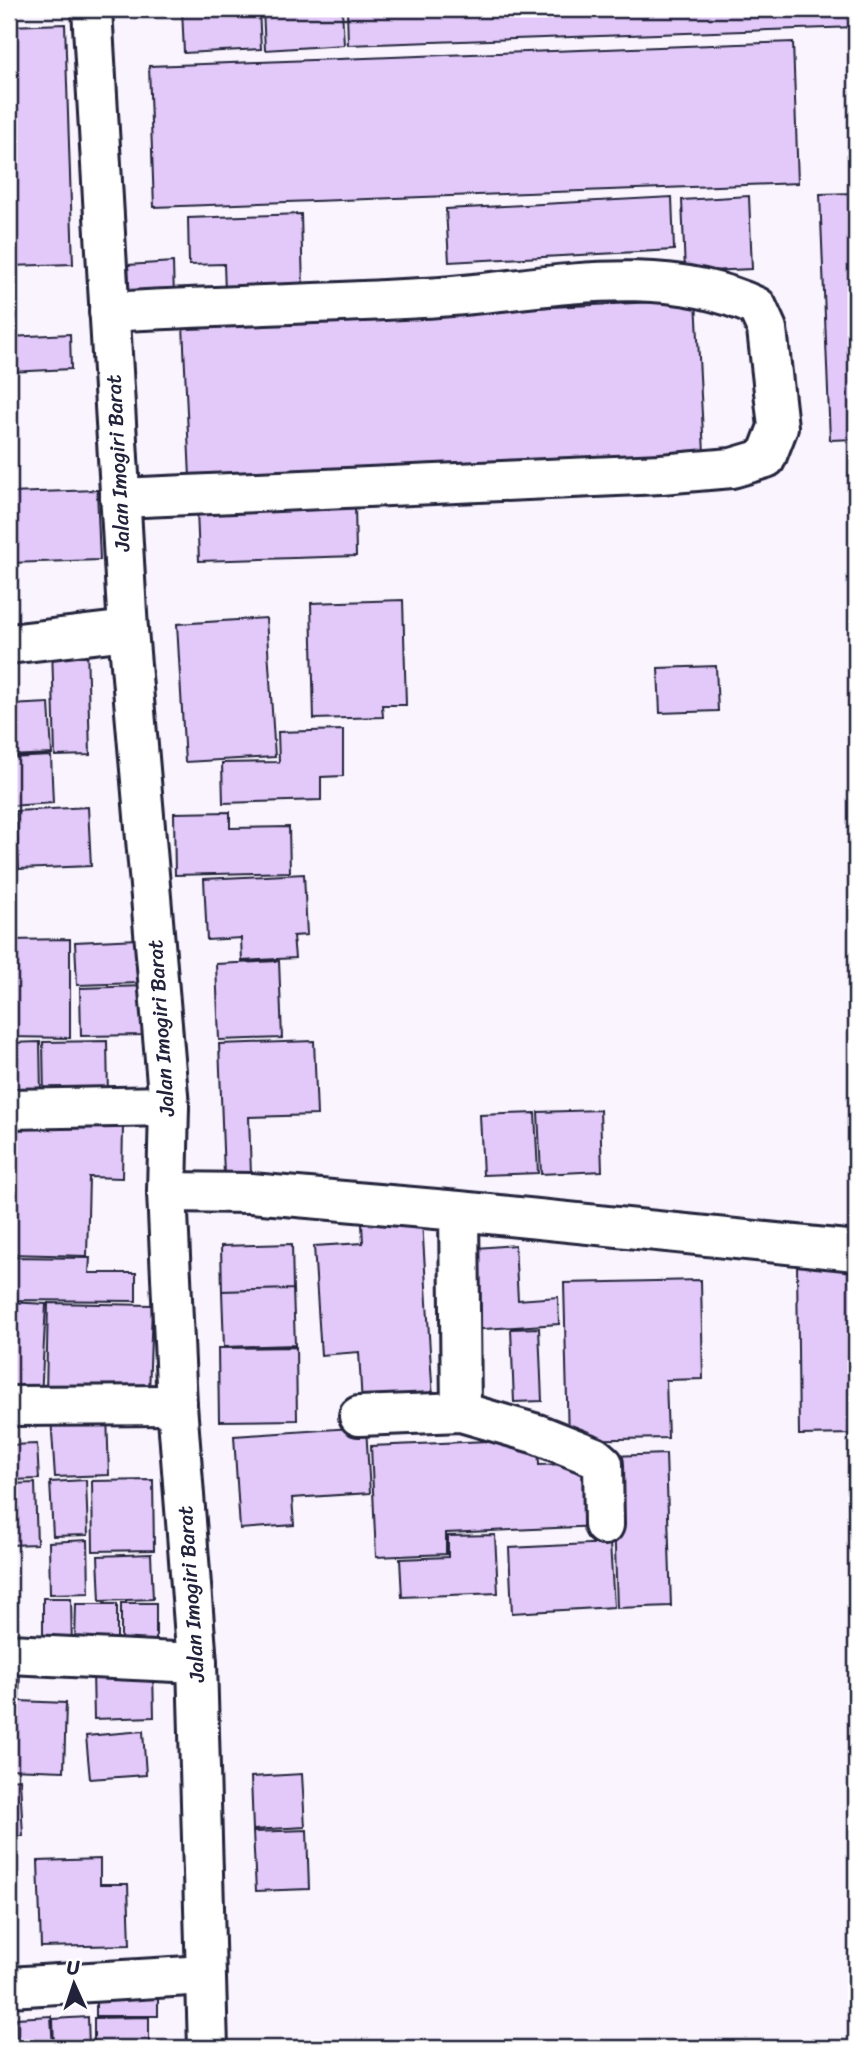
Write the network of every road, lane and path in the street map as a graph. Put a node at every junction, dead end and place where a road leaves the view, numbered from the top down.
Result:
1 (92, 9) edge
2 (109, 312) junction
3 (120, 498) junction
4 (128, 630) junction
5 (9, 644) edge
6 (169, 1106) junction
7 (9, 1109) edge
8 (167, 1192) junction
9 (459, 1211) junction
10 (856, 1251) edge
11 (177, 1405) junction
12 (9, 1406) edge
13 (461, 1412) junction
14 (359, 1416) dead end
15 (604, 1525) dead end
16 (9, 1654) edge
17 (197, 1663) junction
18 (205, 1975) junction
19 (9, 1987) edge
20 (208, 2048) edge

1 - 2 street, Jalan Imogiri Barat
2 - 3 street, Jalan Imogiri Barat
2 - 3 street
3 - 4 street, Jalan Imogiri Barat
4 - 5 street
4 - 6 street, Jalan Imogiri Barat
6 - 7 street
6 - 8 street, Jalan Imogiri Barat
8 - 9 street
8 - 11 street, Jalan Imogiri Barat
9 - 10 street
9 - 13 street
11 - 12 street
11 - 17 street, Jalan Imogiri Barat
13 - 14 street
13 - 15 street
16 - 17 street
17 - 18 street, Jalan Imogiri Barat
18 - 19 street
18 - 20 street, Jalan Imogiri Barat

